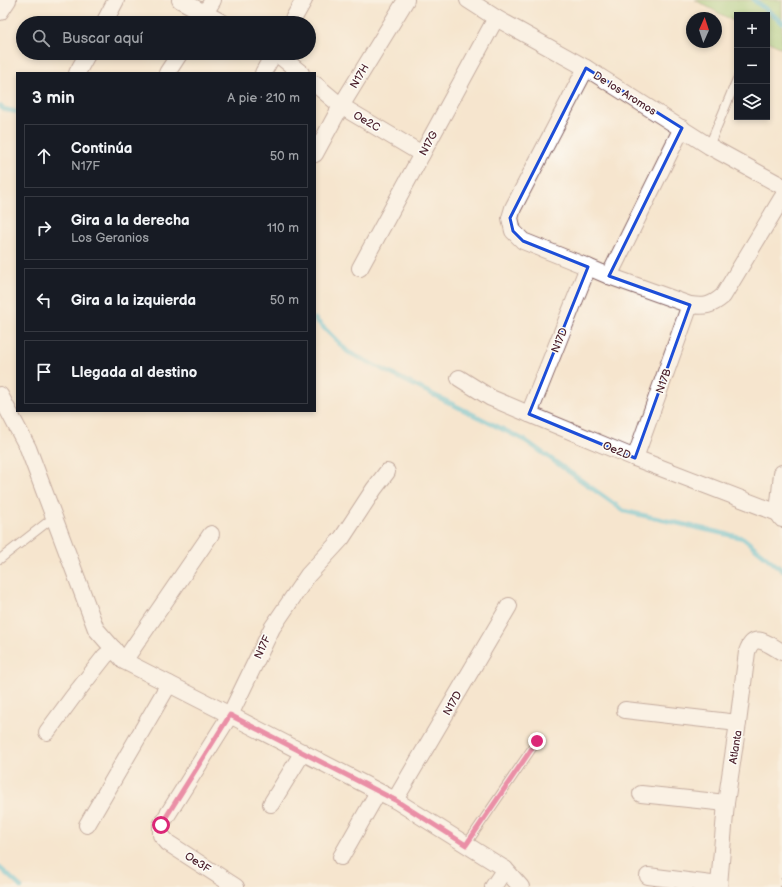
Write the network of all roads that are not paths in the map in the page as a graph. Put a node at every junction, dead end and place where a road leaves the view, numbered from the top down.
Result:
1 (8, 0) edge
2 (115, 0) edge
3 (180, 0) edge
4 (304, 0) edge
5 (406, 0) edge
6 (468, 0) edge
7 (0, 12) edge
8 (206, 12) edge
9 (107, 16) edge
10 (295, 16) edge
11 (496, 18) junction
12 (84, 60) edge
13 (176, 60) edge
14 (271, 60) edge
15 (284, 60) edge
16 (586, 68) junction
17 (78, 72) edge
18 (169, 72) edge
19 (264, 72) edge
20 (300, 72) edge
21 (735, 84) edge
22 (316, 85) edge
23 (341, 106) junction
24 (682, 128) junction
25 (709, 146) junction
26 (316, 152) edge
27 (422, 154) junction
28 (782, 186) edge
29 (782, 198) edge
30 (588, 267) junction
31 (360, 268) dead end
32 (609, 276) junction
33 (690, 304) junction
34 (459, 378) dead end
35 (0, 395) edge
36 (530, 414) junction
37 (635, 458) junction
38 (387, 472) dead end
39 (782, 473) edge
40 (780, 516) edge
41 (54, 517) junction
42 (211, 534) dead end
43 (0, 559) edge
44 (509, 606) dead end
45 (782, 652) edge
46 (119, 655) junction
47 (169, 684) junction
48 (625, 710) dead end
49 (230, 715) junction
50 (738, 723) junction
51 (47, 732) dead end
52 (537, 741) dead end
53 (303, 752) junction
54 (378, 792) junction
55 (641, 794) dead end
56 (395, 800) junction
57 (726, 803) junction
58 (271, 804) dead end
59 (88, 825) dead end
60 (161, 835) joint
61 (466, 845) junction
62 (341, 857) dead end
63 (505, 869) junction
64 (648, 876) dead end
65 (720, 886) edge
66 (236, 887) edge
67 (493, 887) edge
68 (521, 887) edge

1 - 7 street
2 - 9 street
3 - 8 street
4 - 10 street
5 - 23 street, N17H
6 - 11 street, De los Aromos
11 - 16 street, De los Aromos
11 - 27 street, N17G
12 - 17 street
13 - 18 street
14 - 19 street
15 - 20 street
16 - 24 street, De los Aromos
16 - 30 street
21 - 25 lane
22 - 23 street, Oe2C
23 - 26 street, N17H
23 - 27 street, Oe2C
24 - 25 street, De los Aromos
24 - 32 street
25 - 28 street, De los Aromos
27 - 31 street, N17G
29 - 33 street
30 - 32 street
30 - 36 street, N17D
32 - 33 street
33 - 37 street, N17B
34 - 36 street, Oe2D
35 - 41 street
36 - 37 street, Oe2D
37 - 40 street, Oe2D
38 - 49 street, N17F
39 - 40 street
41 - 43 lane
41 - 46 street
42 - 46 street
44 - 56 street, N17D
45 - 50 street, Atlanta
46 - 47 street
46 - 51 street
47 - 49 street
47 - 59 street
48 - 50 street
49 - 53 street
49 - 60 street, N17F
50 - 57 street, Atlanta
52 - 61 lane
53 - 54 street
53 - 58 street
54 - 56 street
54 - 62 street
55 - 57 street
56 - 61 street
57 - 65 street, Atlanta
60 - 66 street, Oe3F
61 - 63 street
63 - 67 street
63 - 68 street
64 - 65 street

